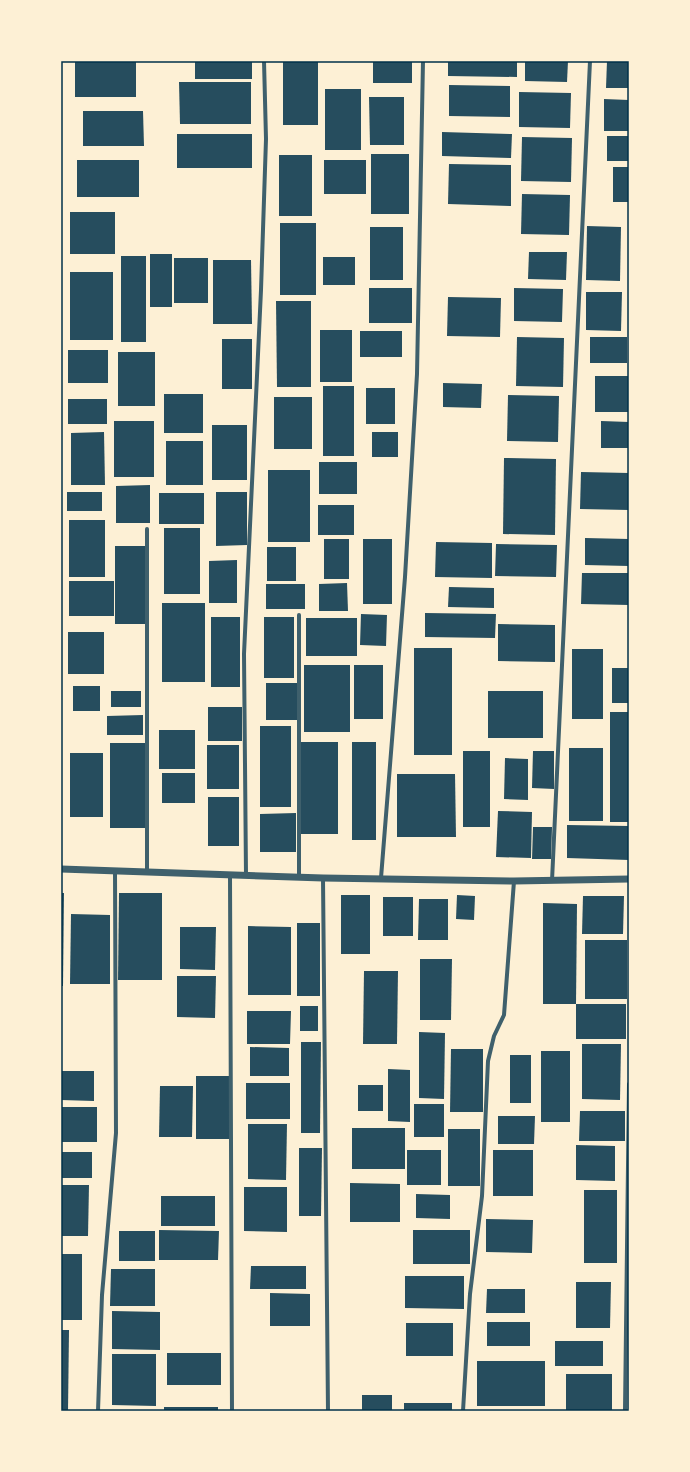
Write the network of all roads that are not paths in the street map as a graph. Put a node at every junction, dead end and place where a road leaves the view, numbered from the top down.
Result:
1 (264, 61) edge
2 (423, 61) edge
3 (590, 61) edge
4 (147, 529) dead end
5 (299, 616) dead end
6 (61, 869) edge
7 (115, 871) junction
8 (147, 873) junction
9 (230, 875) junction
10 (246, 875) junction
11 (299, 877) junction
12 (324, 878) junction
13 (382, 878) junction
14 (629, 879) edge
15 (514, 881) junction
16 (552, 881) junction
17 (629, 1084) edge
18 (98, 1411) edge
19 (232, 1411) edge
20 (328, 1411) edge
21 (463, 1411) edge
22 (625, 1411) edge

1 - 10 street
2 - 13 street
3 - 16 street
4 - 8 street
5 - 11 street
6 - 7 street
7 - 8 street
7 - 18 street
8 - 9 street
9 - 10 street
9 - 19 street
10 - 11 street
11 - 12 street
12 - 13 street
12 - 20 street
13 - 15 street
14 - 16 street
15 - 16 street
15 - 21 street
17 - 22 street

